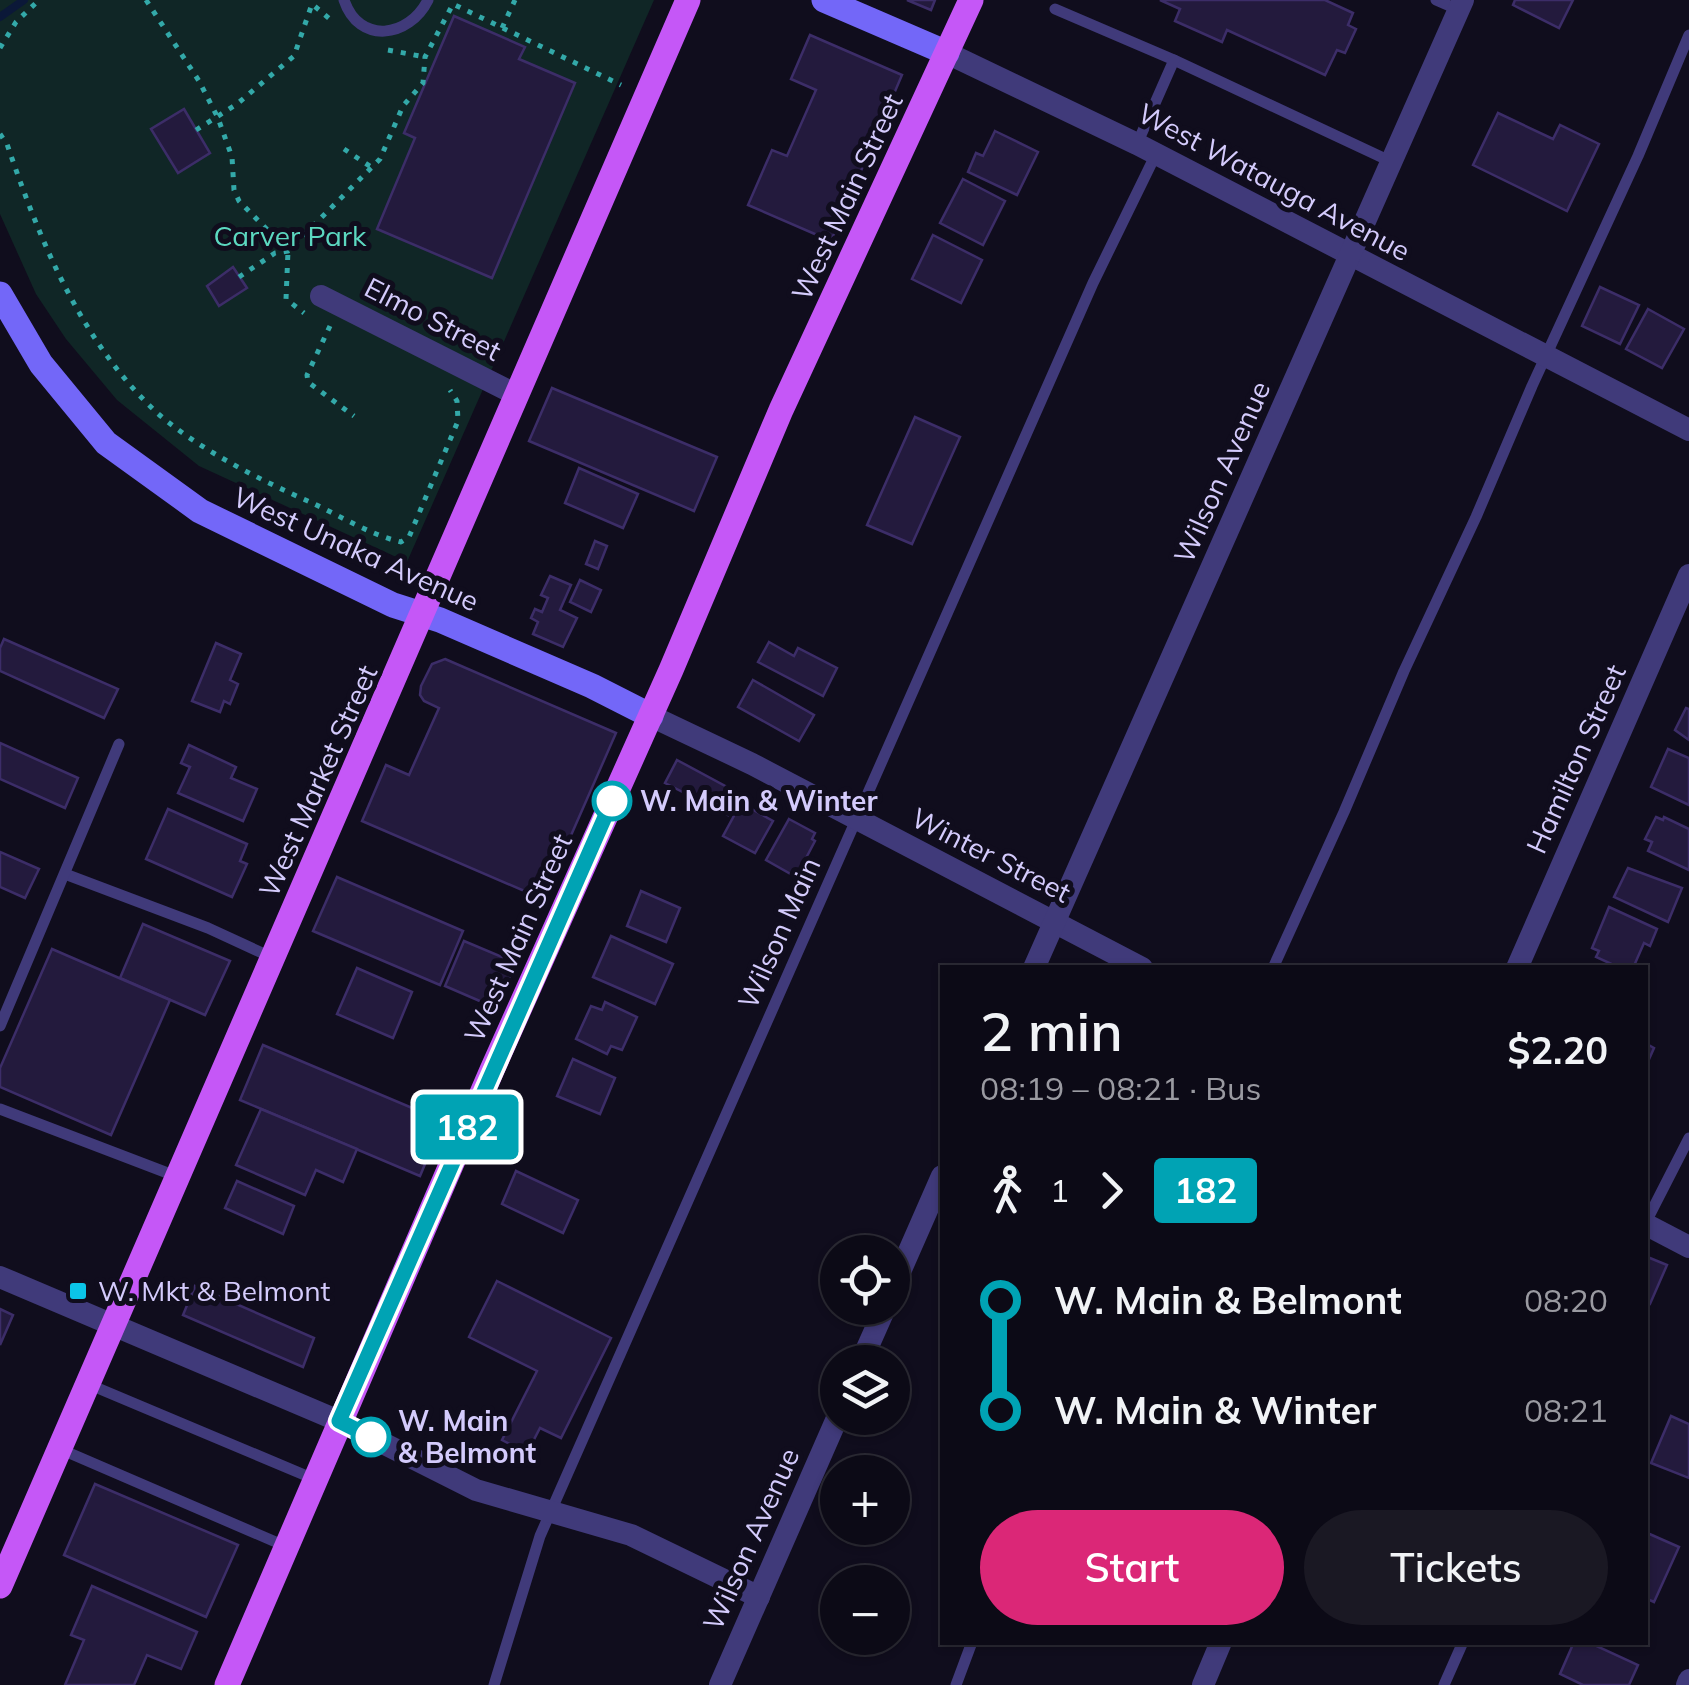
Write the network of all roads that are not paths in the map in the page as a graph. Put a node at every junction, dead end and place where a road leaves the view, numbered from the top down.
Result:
1 (344, 0) edge
2 (428, 0) edge
3 (688, 0) edge
4 (824, 0) edge
5 (971, 0) edge
6 (1436, 0) edge
7 (1461, 5) edge
8 (1054, 9) dead end
9 (1689, 35) edge
10 (947, 53) junction
11 (1174, 60) junction
12 (1147, 149) junction
13 (1392, 162) junction
14 (1351, 256) junction
15 (0, 294) edge
16 (321, 296) dead end
17 (1546, 358) junction
18 (517, 395) junction
19 (1689, 430) edge
20 (1689, 575) edge
21 (423, 614) junction
22 (651, 716) junction
23 (120, 744) dead end
24 (856, 819) junction
25 (64, 874) junction
26 (1054, 921) junction
27 (273, 958) junction
28 (1035, 965) edge
29 (1136, 965) edge
30 (1274, 965) edge
31 (1518, 965) edge
32 (0, 1026) edge
33 (0, 1109) edge
34 (1689, 1138) edge
35 (178, 1177) junction
36 (940, 1181) edge
37 (1648, 1218) edge
38 (1648, 1226) edge
39 (1689, 1247) edge
40 (910, 1249) edge
41 (0, 1276) edge
42 (113, 1326) junction
43 (88, 1384) junction
44 (339, 1421) junction
45 (830, 1435) edge
46 (60, 1449) junction
47 (314, 1479) junction
48 (550, 1514) junction
49 (286, 1546) junction
50 (0, 1586) edge
51 (758, 1596) junction
52 (971, 1645) edge
53 (1220, 1645) edge
54 (1461, 1645) edge
55 (226, 1685) edge
56 (494, 1685) edge
57 (720, 1685) edge
58 (956, 1685) edge
59 (1203, 1685) edge
60 (1444, 1685) edge

1 - 2 lane
3 - 18 main road, West Market Street
4 - 10 main road, West Watauga Avenue
5 - 10 main road, West Main Street
6 - 7 lane
7 - 13 street, Wilson Avenue
8 - 11 lane
9 - 17 lane
10 - 12 street, West Watauga Avenue
10 - 22 main road, West Main Street
11 - 12 lane, Wilson Main
11 - 13 lane
12 - 14 street, West Watauga Avenue
12 - 24 lane, Wilson Main
13 - 14 street, Wilson Avenue
14 - 17 street, West Watauga Avenue
14 - 26 street, Wilson Avenue
15 - 21 main road, West Unaka Avenue
16 - 18 street, Elmo Street
17 - 19 street, West Watauga Avenue
17 - 30 lane
18 - 21 main road, West Market Street
20 - 31 street, Hamilton Street
21 - 22 main road, West Unaka Avenue
21 - 27 main road, West Market Street
22 - 24 street, Winter Street
22 - 44 main road, West Main Street
23 - 25 lane
24 - 26 street, Winter Street
24 - 48 lane, Wilson Main
25 - 27 lane
25 - 32 lane
26 - 28 street, Wilson Avenue
26 - 29 street, Winter Street
27 - 35 main road, West Market Street
33 - 35 lane
34 - 37 lane
35 - 42 main road, West Market Street
36 - 40 street
38 - 39 street
41 - 42 street
42 - 43 main road, West Market Street
42 - 44 street
43 - 46 main road, West Market Street
43 - 47 lane
44 - 47 main road, West Main Street
44 - 48 street
45 - 51 street, Wilson Avenue
46 - 49 lane
46 - 50 main road, West Market Street
47 - 49 main road, West Main Street
48 - 51 street
48 - 56 lane, Wilson Main
49 - 55 main road, West Main Street
51 - 57 street, Wilson Avenue
52 - 58 lane
53 - 59 street
54 - 60 lane

